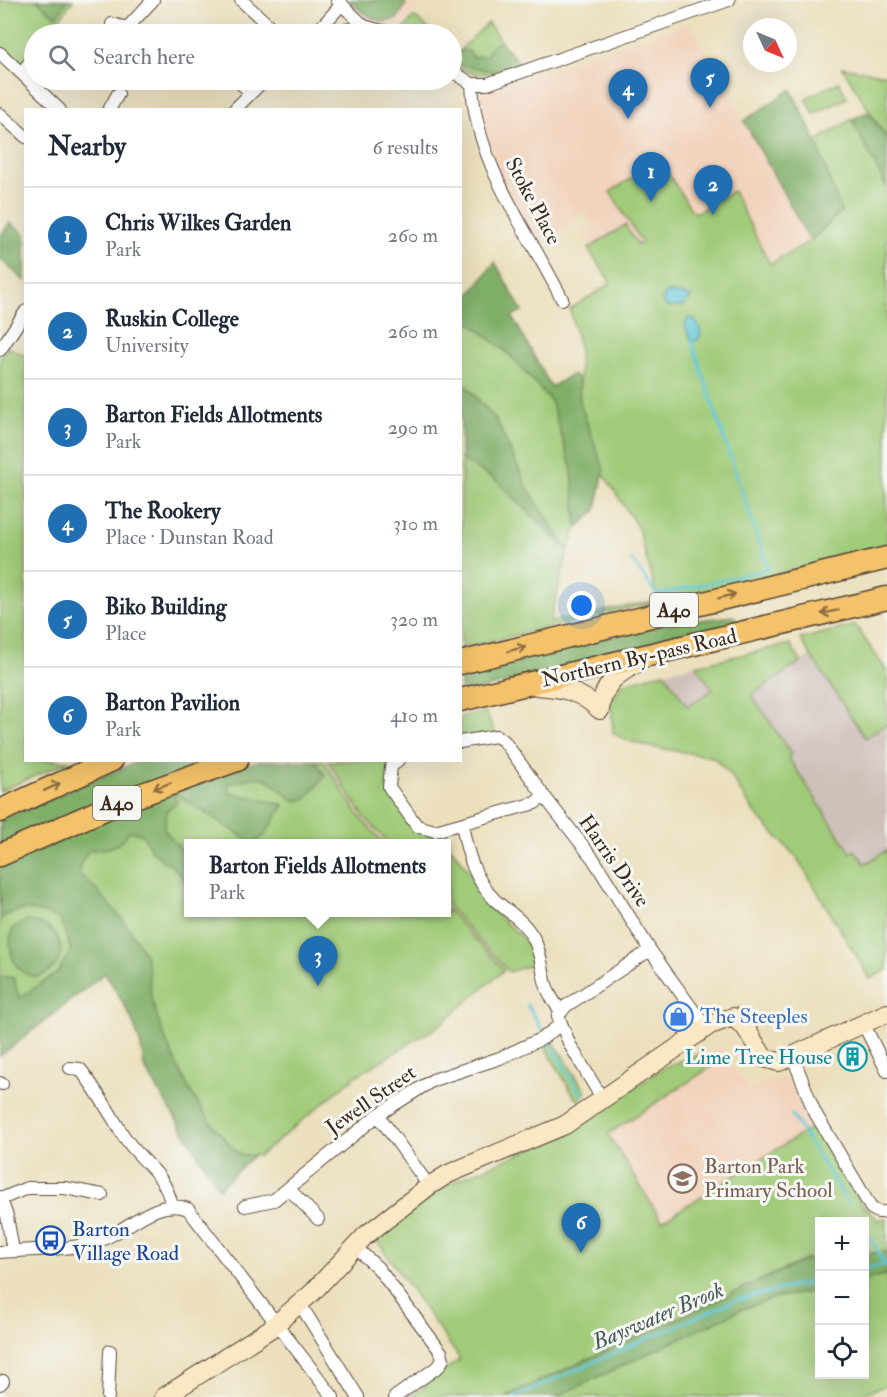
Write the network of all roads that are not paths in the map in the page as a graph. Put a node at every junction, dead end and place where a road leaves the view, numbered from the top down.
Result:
1 (153, 0) edge
2 (241, 0) edge
3 (729, 0) edge
4 (339, 2) edge
5 (134, 24) edge
6 (267, 24) edge
7 (322, 24) edge
8 (362, 24) edge
9 (0, 53) edge
10 (24, 70) edge
11 (22, 72) joint
12 (462, 78) edge
13 (472, 84) junction
14 (40, 90) edge
15 (248, 90) edge
16 (251, 92) joint
17 (118, 94) dead end
18 (58, 108) edge
19 (111, 108) edge
20 (236, 108) edge
21 (0, 114) edge
22 (24, 135) edge
23 (562, 299) dead end
24 (24, 314) edge
25 (0, 350) edge
26 (887, 558) edge
27 (887, 598) edge
28 (655, 654) junction
29 (462, 663) edge
30 (520, 686) junction
31 (462, 700) edge
32 (462, 742) edge
33 (108, 762) edge
34 (232, 762) edge
35 (396, 762) edge
36 (544, 796) junction
37 (0, 812) edge
38 (462, 824) junction
39 (0, 855) edge
40 (650, 950) junction
41 (887, 1013) edge
42 (561, 1018) junction
43 (864, 1025) junction
44 (706, 1028) junction
45 (793, 1057) junction
46 (77, 1065) dead end
47 (887, 1071) edge
48 (603, 1100) junction
49 (378, 1115) junction
50 (429, 1186) junction
51 (289, 1189) junction
52 (102, 1195) dead end
53 (0, 1198) edge
54 (172, 1206) junction
55 (245, 1206) dead end
56 (887, 1212) edge
57 (318, 1219) dead end
58 (355, 1247) junction
59 (6, 1252) edge
60 (300, 1304) junction
61 (278, 1323) junction
62 (110, 1351) dead end
63 (108, 1397) edge
64 (164, 1397) edge
65 (333, 1397) edge
66 (358, 1397) edge
67 (395, 1397) edge

1 - 5 street
2 - 6 street
3 - 13 street
4 - 7 street
4 - 8 street
9 - 11 street
10 - 11 street
12 - 13 street
13 - 23 street, Stoke Place
14 - 18 street
15 - 16 street
16 - 20 street
17 - 19 street
21 - 22 street
24 - 25 street
29 -> 26 highway, Northern By-pass Road / A40
27 -> 28 highway, Northern By-pass Road / A40
28 - 30 highway, Northern By-pass Road / A40
28 - 30 street
30 - 31 highway, Northern By-pass Road / A40
32 - 36 street, Harris Drive
37 -> 33 highway, A40
34 -> 39 highway, A40
35 - 38 street
36 - 38 street
36 - 40 street, Harris Drive
38 - 42 street
40 - 42 street, Jewell Street
40 - 44 street, Harris Drive
41 - 43 street
42 - 48 street
42 - 49 street, Jewell Street
43 - 45 street
43 - 47 street
44 - 45 street
44 - 48 street
45 - 56 street
46 - 54 street
48 - 50 street
49 - 50 street
49 - 51 street, Jewell Street
50 - 58 street
51 - 55 street, Jewell Street
51 - 57 street
52 - 53 street
53 - 59 street
54 - 59 street
54 - 61 street
58 - 60 street
58 - 67 street
60 - 61 street
60 - 66 street
61 - 64 street
61 - 65 street
62 - 63 street

